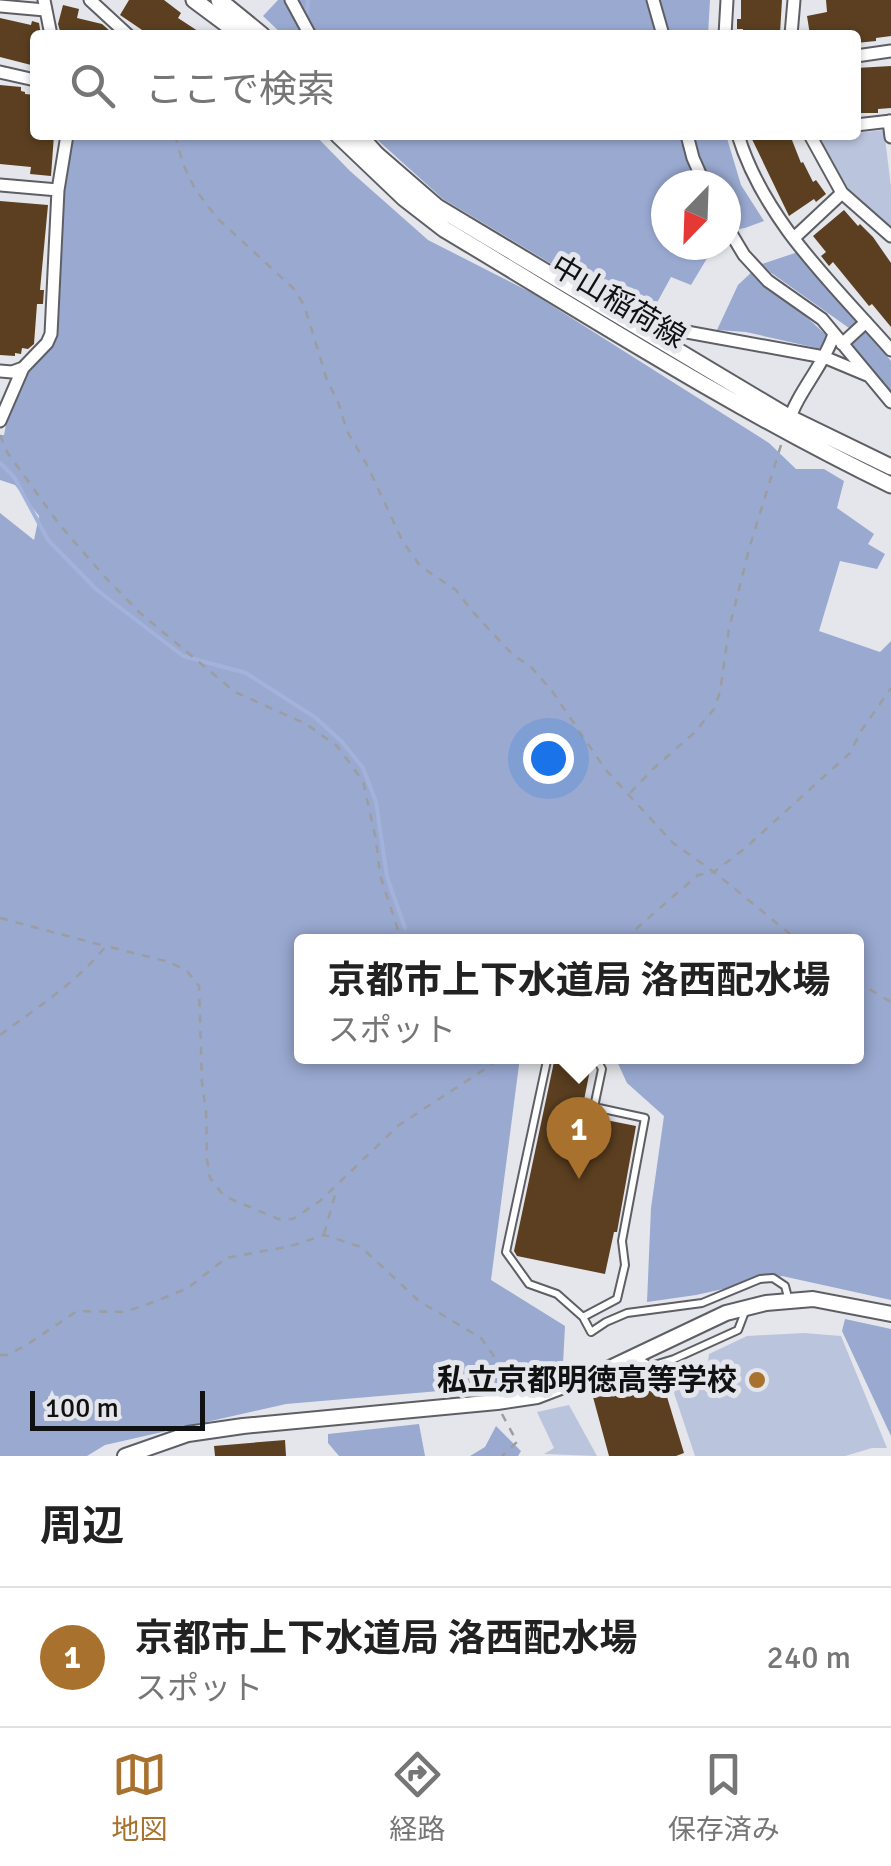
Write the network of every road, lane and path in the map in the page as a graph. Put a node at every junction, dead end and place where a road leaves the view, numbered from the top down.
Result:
1 (90, 0) edge
2 (194, 0) edge
3 (218, 0) edge
4 (291, 0) edge
5 (653, 0) edge
6 (728, 0) edge
7 (794, 0) edge
8 (44, 5) edge
9 (0, 6) edge
10 (50, 30) edge
11 (123, 30) edge
12 (233, 30) edge
13 (256, 30) edge
14 (307, 30) edge
15 (662, 30) edge
16 (725, 30) edge
17 (791, 30) edge
18 (891, 52) edge
19 (861, 55) edge
20 (0, 72) edge
21 (30, 79) edge
22 (890, 121) edge
23 (861, 124) edge
24 (891, 138) edge
25 (66, 140) edge
26 (176, 140) edge
27 (343, 140) edge
28 (364, 140) edge
29 (688, 140) edge
30 (740, 140) edge
31 (813, 140) edge
32 (699, 170) edge
33 (0, 185) edge
34 (58, 190) junction
35 (842, 193) junction
36 (891, 236) edge
37 (794, 238) junction
38 (741, 250) edge
39 (866, 322) junction
40 (650, 336) junction
41 (838, 339) junction
42 (891, 350) edge
43 (824, 356) junction
44 (23, 368) junction
45 (0, 371) edge
46 (870, 377) junction
47 (891, 402) edge
48 (0, 421) edge
49 (787, 425) junction
50 (0, 435) edge
51 (891, 467) edge
52 (891, 486) edge
53 (891, 688) edge
54 (629, 794) junction
55 (714, 872) junction
56 (0, 918) edge
57 (398, 930) dead end
58 (632, 934) edge
59 (790, 934) edge
60 (106, 946) junction
61 (864, 986) edge
62 (891, 1002) edge
63 (0, 1035) edge
64 (493, 1064) edge
65 (546, 1064) edge
66 (599, 1064) edge
67 (344, 1179) junction
68 (324, 1235) junction
69 (790, 1301) junction
70 (891, 1314) edge
71 (583, 1317) junction
72 (0, 1355) edge
73 (524, 1398) junction
74 (497, 1402) junction
75 (125, 1456) edge
76 (502, 1456) edge

1 - 11 street
2 - 12 main road
3 - 13 main road
4 - 14 street
5 - 15 street
6 - 16 street
7 - 17 street
8 - 9 street
8 - 10 street
18 - 19 street
20 - 21 street
22 - 23 street
22 - 24 street
25 - 34 street
26 - 54 path
27 - 49 main road, 中山稲荷線
28 - 40 main road, 中山稲荷線
29 - 32 street
30 - 37 street
31 - 35 street
33 - 34 street
34 - 44 street
35 - 36 street
35 - 37 street
37 - 39 street
38 - 41 street
39 - 41 street
39 - 42 street
40 - 43 street
40 - 49 main road, 中山稲荷線
41 - 43 street
41 - 46 street
43 - 46 street
43 - 49 street
44 - 45 street
44 - 48 street
46 - 47 street
49 - 51 main road, 中山稲荷線
49 - 52 main road, 中山稲荷線
49 - 54 path
50 - 57 path
53 - 55 path
54 - 55 path
55 - 58 path
55 - 59 path
56 - 60 path
60 - 63 path
60 - 67 path
61 - 62 path
64 - 67 path
65 - 71 lane
66 - 71 lane
67 - 68 path
68 - 72 path
68 - 73 path
69 - 70 street
69 - 71 lane
69 - 73 street
73 - 74 street
74 - 75 street
74 - 76 path

